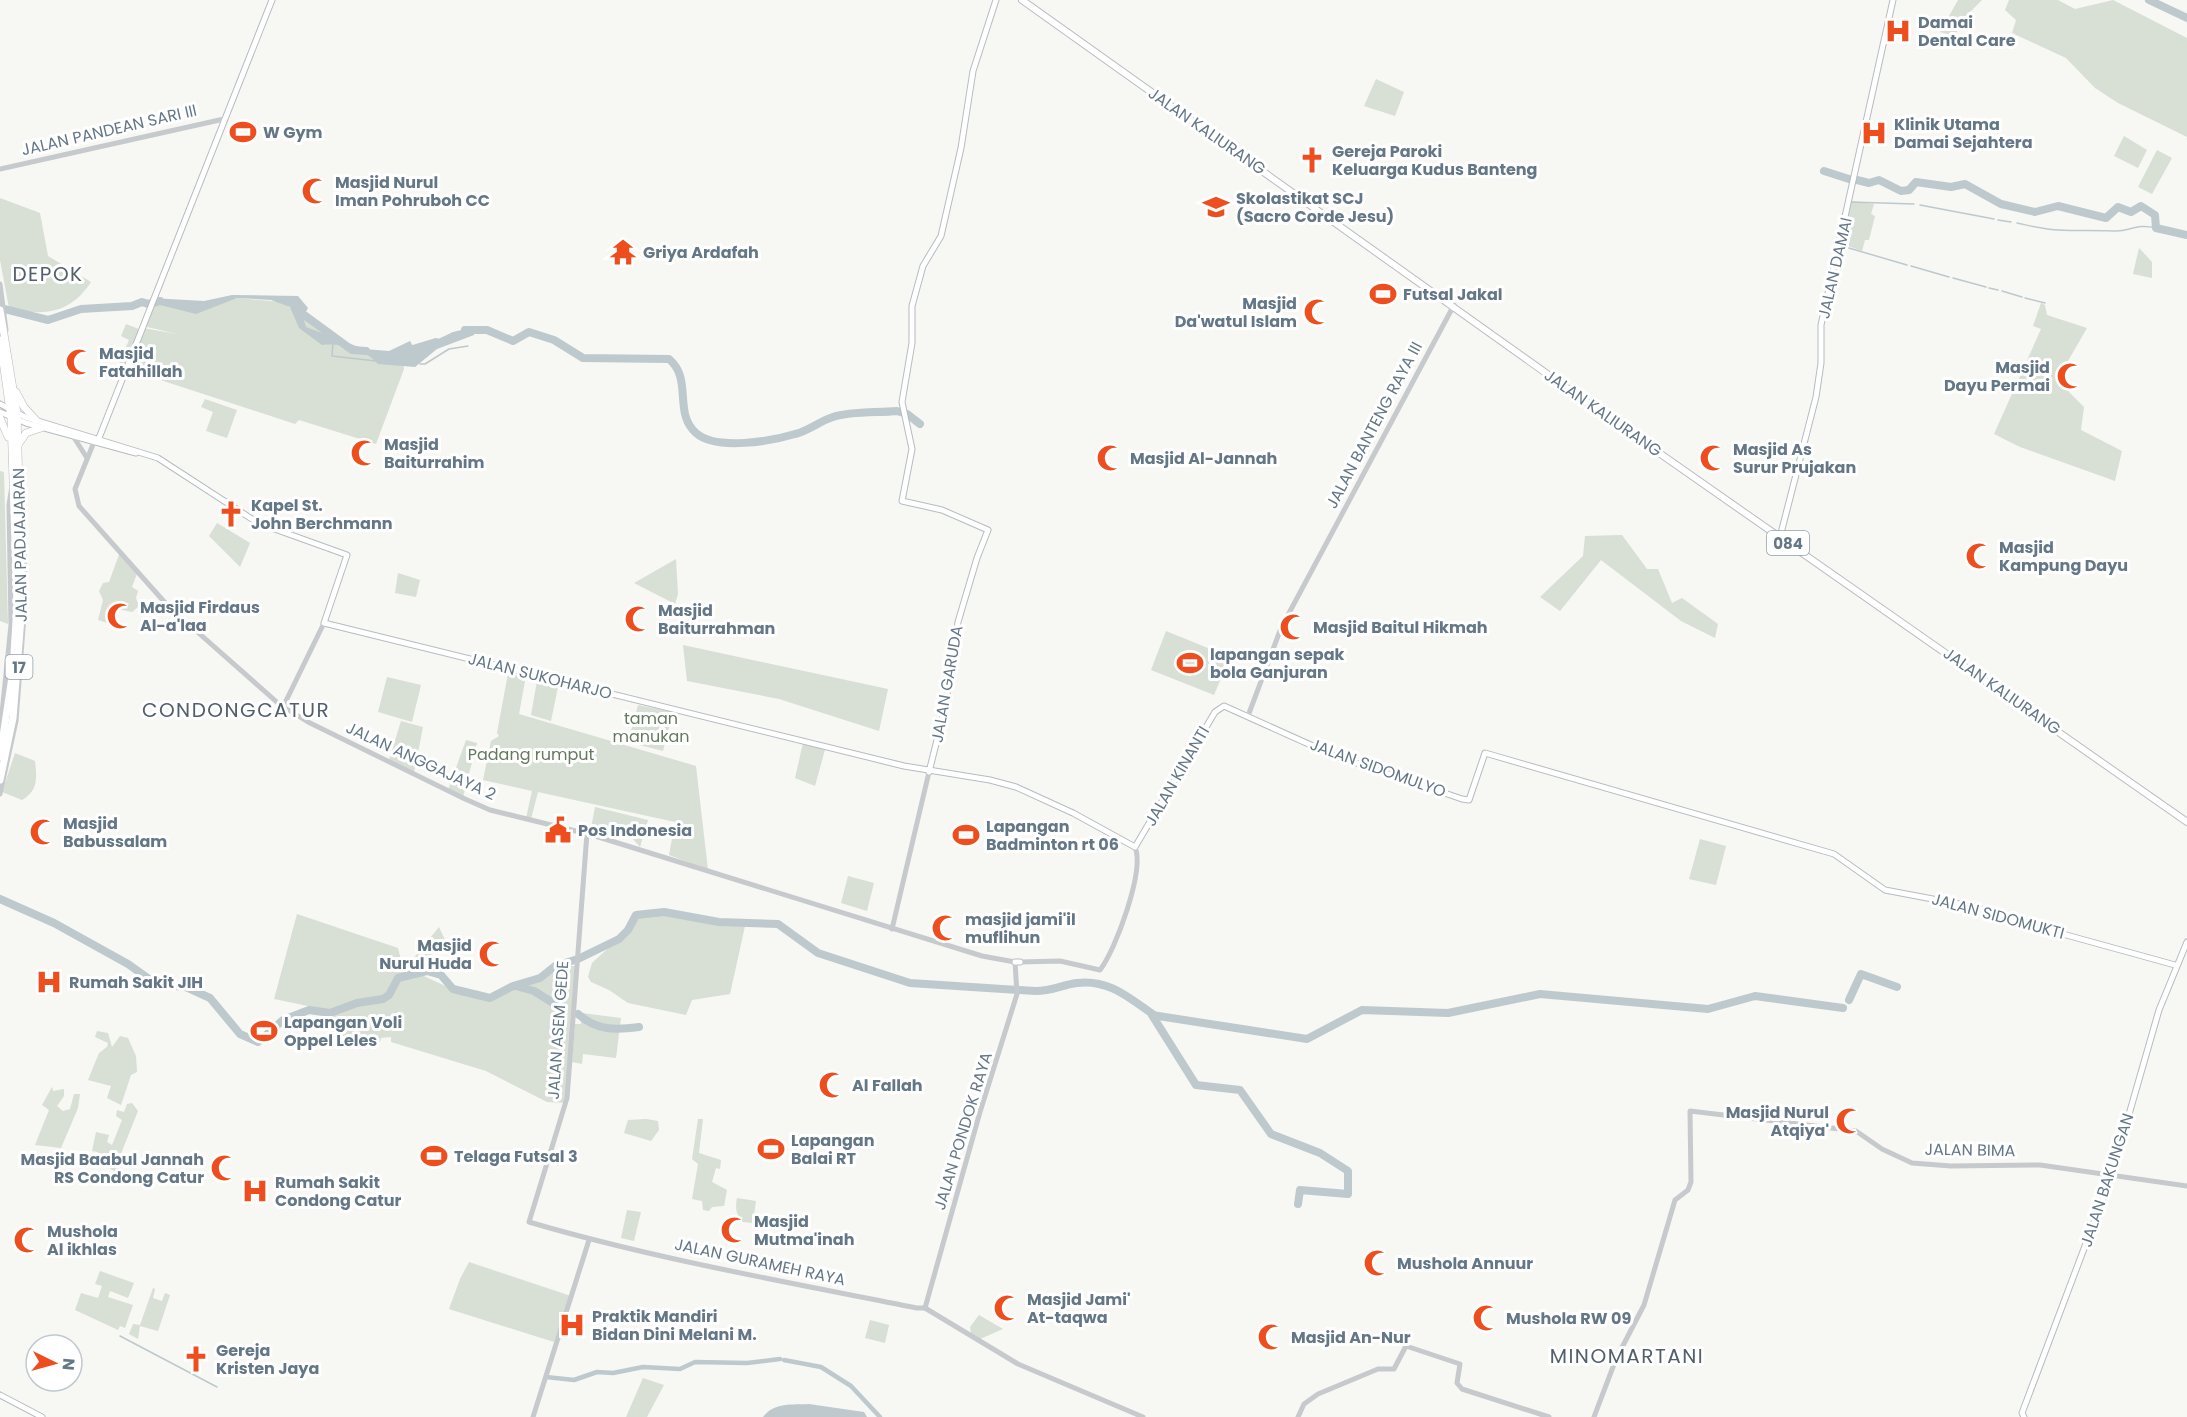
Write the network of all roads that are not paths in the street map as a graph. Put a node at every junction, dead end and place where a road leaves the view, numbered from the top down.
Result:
1 (272, 0) edge
2 (996, 0) edge
3 (1022, 0) edge
4 (1893, 0) edge
5 (224, 119) junction
6 (0, 169) edge
7 (0, 284) edge
8 (1454, 305) junction
9 (2, 307) edge
10 (2, 342) edge
11 (5, 371) junction
12 (14, 387) junction
13 (0, 389) edge
14 (0, 404) edge
15 (0, 412) edge
16 (14, 415) junction
17 (0, 418) edge
18 (36, 420) junction
19 (41, 428) junction
20 (73, 436) junction
21 (96, 440) junction
22 (14, 449) junction
23 (87, 459) junction
24 (15, 484) junction
25 (1780, 537) junction
26 (17, 552) junction
27 (23, 618) junction
28 (324, 623) junction
29 (283, 706) junction
30 (1221, 706) joint
31 (1248, 716) junction
32 (0, 733) edge
33 (10, 745) junction
34 (1485, 753) joint
35 (0, 757) edge
36 (930, 772) junction
37 (0, 780) edge
38 (0, 794) edge
39 (2187, 822) edge
40 (587, 833) junction
41 (1135, 847) junction
42 (892, 929) junction
43 (2187, 942) edge
44 (1017, 962) junction
45 (2175, 965) junction
46 (2111, 1177) junction
47 (2187, 1186) edge
48 (529, 1222) joint
49 (589, 1240) junction
50 (925, 1308) junction
51 (0, 1395) edge
52 (42, 1417) edge
53 (533, 1417) edge
54 (1143, 1417) edge
55 (1298, 1417) edge
56 (1549, 1417) edge
57 (1594, 1417) edge
58 (2024, 1417) edge

1 - 5 main road
2 - 36 main road, JALAN GARUDA
3 - 8 main road, JALAN KALIURANG / 084
4 - 25 main road, JALAN DAMAI
5 - 6 street, JALAN PANDEAN SARI III
5 - 21 main road
7 - 9 street
8 - 25 main road, JALAN KALIURANG / 084
8 - 31 street, JALAN BANTENG RAYA III
9 - 10 highway, JALAN PADJAJARAN / 17
10 - 11 highway, JALAN PADJAJARAN / 17
10 - 12 highway, JALAN PADJAJARAN / 17
11 - 13 highway
11 - 16 highway, JALAN PADJAJARAN / 17
12 - 16 highway, JALAN PADJAJARAN / 17
12 - 18 highway
14 - 16 main road
15 - 16 main road
16 - 18 main road
16 - 19 main road
16 - 22 highway, JALAN PADJAJARAN / 17
17 - 22 highway
18 - 21 main road
19 - 20 main road
19 - 22 highway
20 - 21 main road
20 - 23 street
21 - 23 street, JALAN ANGGAJAYA 2
21 - 28 main road
22 - 24 highway, JALAN PADJAJARAN / 17
23 - 29 street, JALAN ANGGAJAYA 2
24 - 26 highway, JALAN PADJAJARAN / 17
24 - 27 street
24 - 32 street
25 - 39 main road, JALAN KALIURANG / 084
26 - 27 highway, JALAN PADJAJARAN / 17
26 - 35 highway, JALAN PADJAJARAN / 17
27 - 33 highway, JALAN PADJAJARAN / 17
28 - 29 street
28 - 36 main road, JALAN SUKOHARJO
29 - 40 street, JALAN ANGGAJAYA 2
30 - 31 main road, JALAN SIDOMULYO
30 - 41 main road, JALAN KINANTI
31 - 34 main road, JALAN SIDOMULYO
33 - 37 highway, JALAN PADJAJARAN / 17
33 - 38 street
34 - 45 main road, JALAN SIDOMUKTI
36 - 41 main road, JALAN SUKOHARJO
36 - 42 street, JALAN GARUDA
40 - 42 street, JALAN ANGGAJAYA 2
40 - 48 street, JALAN ASEM GEDE
41 - 44 street, JALAN ANGGAJAYA 2
42 - 44 street, JALAN ANGGAJAYA 2
43 - 45 main road, JALAN BAKUNGAN
44 - 50 street, JALAN PONDOK RAYA
45 - 46 main road, JALAN BAKUNGAN
46 - 47 street, JALAN BIMA
46 - 57 street, JALAN BIMA
46 - 58 main road, JALAN BAKUNGAN
48 - 49 street, JALAN GURAMEH RAYA
49 - 50 street, JALAN GURAMEH RAYA
49 - 53 street
50 - 54 street
51 - 52 main road
55 - 56 street

